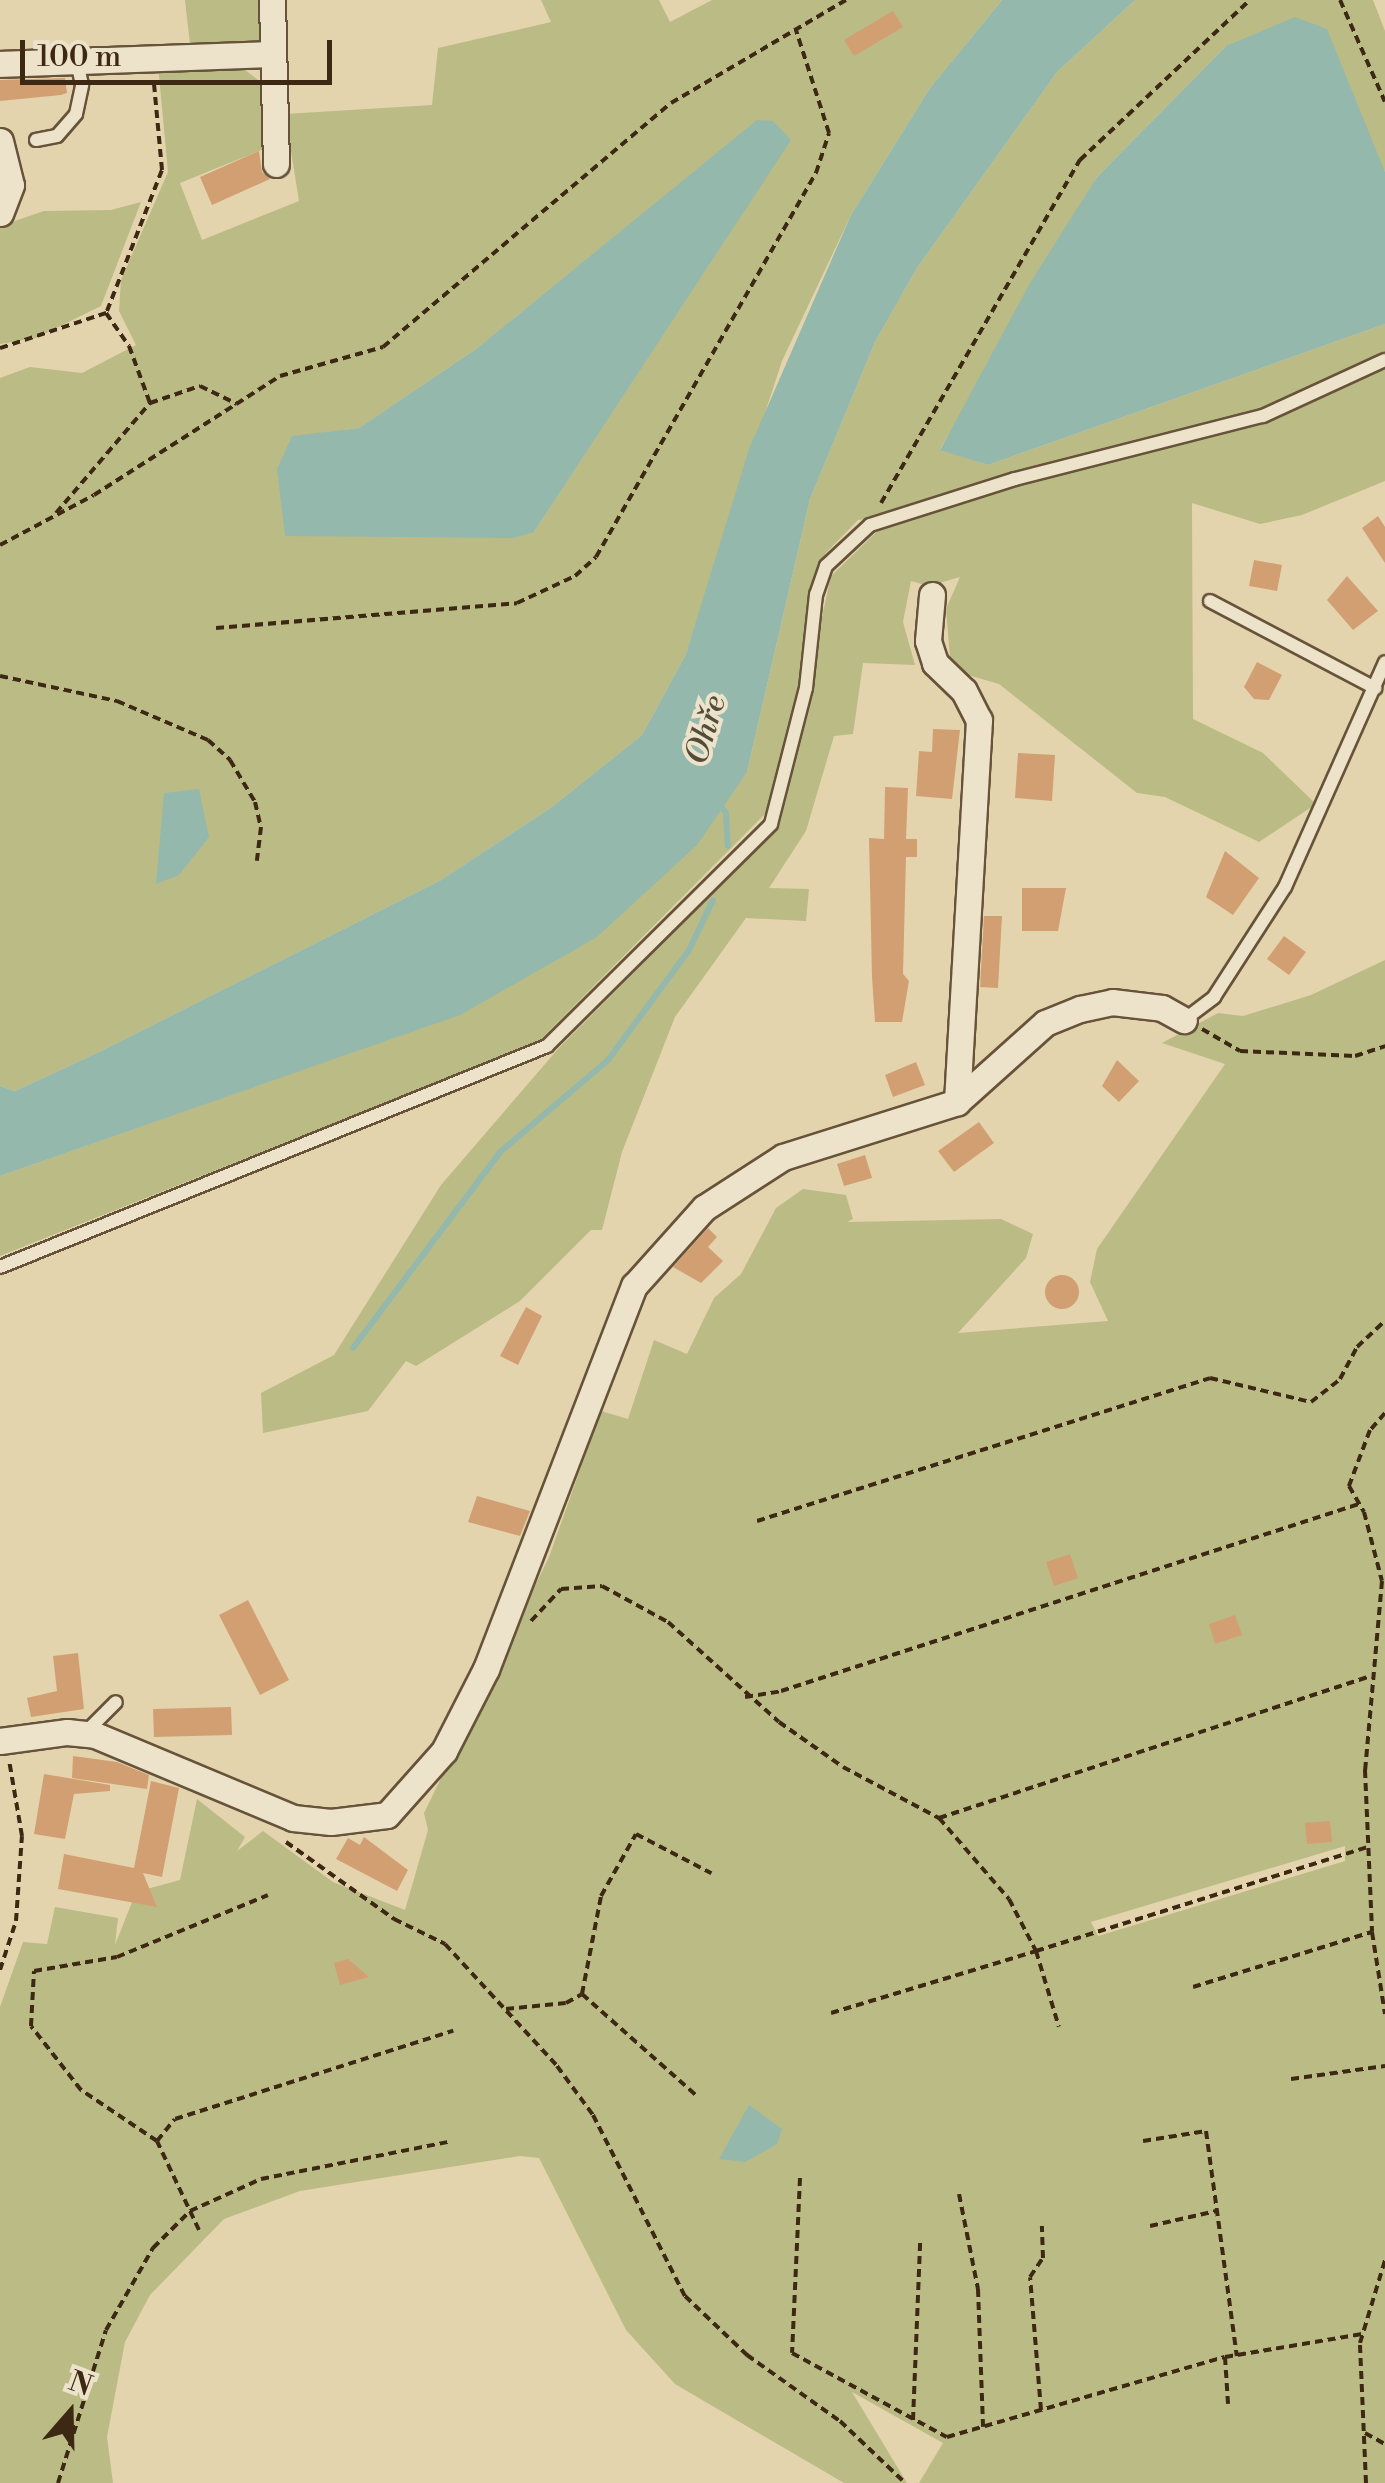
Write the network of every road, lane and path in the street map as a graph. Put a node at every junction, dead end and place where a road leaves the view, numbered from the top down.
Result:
1 (272, 0) edge
2 (846, 0) edge
3 (1250, 0) edge
4 (1340, 0) edge
5 (796, 30) junction
6 (273, 54) junction
7 (151, 58) junction
8 (77, 61) junction
9 (0, 64) edge
10 (1385, 102) edge
11 (36, 140) dead end
12 (0, 141) edge
13 (276, 164) dead end
14 (0, 213) edge
15 (106, 313) junction
16 (0, 348) edge
17 (1385, 360) edge
18 (150, 403) junction
19 (237, 404) junction
20 (50, 518) junction
21 (870, 525) junction
22 (0, 545) edge
23 (932, 595) dead end
24 (1210, 601) dead end
25 (216, 628) dead end
26 (1385, 662) edge
27 (0, 676) edge
28 (1375, 688) junction
29 (257, 861) dead end
30 (1184, 1020) junction
31 (1385, 1046) edge
32 (957, 1102) junction
33 (0, 1267) edge
34 (1385, 1321) edge
35 (1385, 1414) edge
36 (1360, 1504) junction
37 (758, 1521) dead end
38 (524, 1629) dead end
39 (1369, 1677) junction
40 (745, 1696) junction
41 (116, 1702) dead end
42 (84, 1734) junction
43 (3, 1741) edge
44 (253, 1806) junction
45 (939, 1818) junction
46 (1368, 1847) junction
47 (710, 1873) dead end
48 (268, 1895) dead end
49 (1372, 1932) junction
50 (1036, 1951) junction
51 (0, 1970) edge
52 (1192, 1988) dead end
53 (582, 1994) junction
54 (506, 2008) junction
55 (831, 2013) dead end
56 (1385, 2014) edge
57 (1059, 2027) dead end
58 (452, 2031) dead end
59 (1385, 2066) edge
60 (1291, 2079) dead end
61 (697, 2096) dead end
62 (157, 2141) junction
63 (1143, 2141) dead end
64 (448, 2142) dead end
65 (800, 2178) dead end
66 (958, 2194) dead end
67 (190, 2211) junction
68 (1216, 2211) junction
69 (1042, 2226) dead end
70 (1150, 2226) dead end
71 (199, 2230) dead end
72 (920, 2242) dead end
73 (1385, 2260) edge
74 (1362, 2334) junction
75 (1237, 2356) junction
76 (1225, 2357) junction
77 (1228, 2404) dead end
78 (1041, 2410) junction
79 (913, 2420) junction
80 (984, 2427) junction
81 (1364, 2433) junction
82 (1385, 2444) edge
83 (58, 2483) edge
84 (905, 2483) edge
85 (1366, 2483) edge

1 - 6 street
2 - 5 path
3 - 21 path
4 - 10 path
5 - 19 path
5 - 25 path
6 - 7 street
6 - 13 street
7 - 8 street
7 - 15 path
8 - 9 street
8 - 11 lane
12 - 14 street
15 - 16 path
15 - 18 path
17 - 21 lane
18 - 19 path
18 - 20 path
19 - 20 path
20 - 22 path
21 - 33 lane
23 - 32 street
24 - 28 lane
26 - 28 lane
27 - 29 path
28 - 30 lane
30 - 31 path
30 - 32 street
32 - 44 street
34 - 37 path
35 - 36 path
36 - 39 path
36 - 40 path
38 - 40 path
39 - 45 path
39 - 46 path
40 - 45 path
41 - 42 lane
42 - 43 street
42 - 44 street
43 - 51 path
44 - 54 path
45 - 50 path
46 - 49 path
46 - 50 path
47 - 53 path
48 - 62 path
49 - 52 path
49 - 56 path
50 - 55 path
50 - 57 path
53 - 54 path
53 - 61 path
54 - 84 path
58 - 62 path
59 - 60 path
62 - 67 path
63 - 68 path
64 - 67 path
65 - 79 path
66 - 80 path
67 - 71 path
67 - 83 path
68 - 70 path
68 - 75 path
69 - 78 path
72 - 79 path
73 - 74 path
74 - 75 path
74 - 81 path
75 - 76 path
76 - 77 path
76 - 78 path
78 - 80 path
79 - 80 path
81 - 82 path
81 - 85 path

